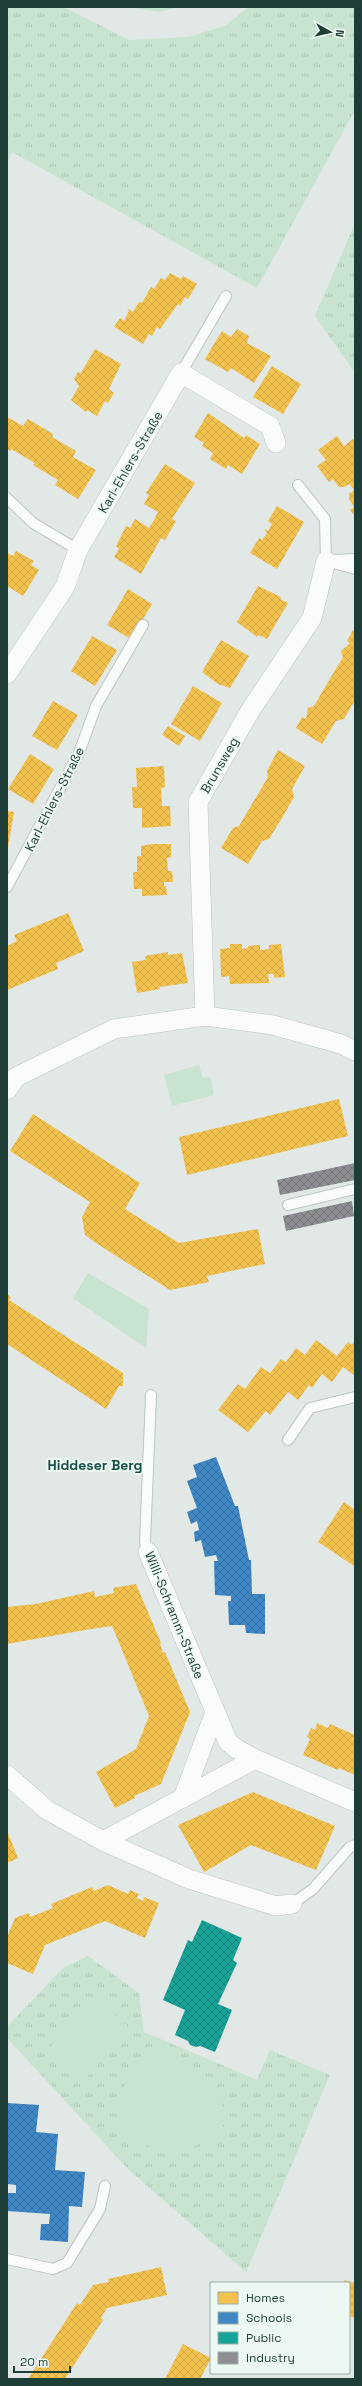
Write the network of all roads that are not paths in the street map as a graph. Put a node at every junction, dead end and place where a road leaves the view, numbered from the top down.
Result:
1 (226, 296) dead end
2 (181, 373) junction
3 (276, 442) dead end
4 (298, 485) dead end
5 (7, 498) edge
6 (78, 550) junction
7 (355, 559) edge
8 (326, 561) junction
9 (355, 570) edge
10 (143, 625) dead end
11 (7, 674) edge
12 (7, 887) edge
13 (205, 1016) junction
14 (355, 1051) edge
15 (10, 1078) edge
16 (355, 1189) edge
17 (288, 1205) dead end
18 (151, 1395) dead end
19 (355, 1397) edge
20 (288, 1440) dead end
21 (148, 1552) joint
22 (215, 1712) junction
23 (255, 1759) junction
24 (7, 1775) edge
25 (182, 1798) junction
26 (355, 1802) edge
27 (103, 1841) junction
28 (355, 1845) edge
29 (292, 1904) joint
30 (105, 2186) dead end
31 (7, 2259) edge

1 - 2 lane, Karl-Ehlers-Straße
2 - 3 street
2 - 6 street, Karl-Ehlers-Straße
4 - 8 lane
5 - 6 lane
6 - 11 street, Karl-Ehlers-Straße
7 - 8 lane
8 - 9 lane
8 - 13 street, Brunsweg
10 - 12 lane, Karl-Ehlers-Straße
13 - 14 street
13 - 15 street
16 - 17 lane
18 - 21 lane, Willi-Schramm-Straße
19 - 20 lane
21 - 22 street, Willi-Schramm-Straße
22 - 23 street, Willi-Schramm-Straße
22 - 25 street
23 - 25 street
23 - 26 street, Willi-Schramm-Straße
24 - 27 street
25 - 27 street
27 - 29 street
28 - 29 lane
30 - 31 lane

